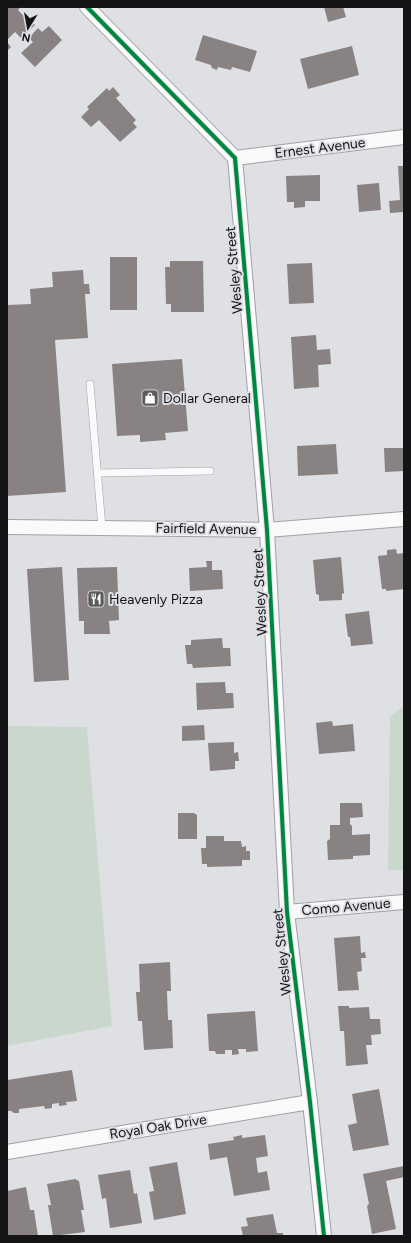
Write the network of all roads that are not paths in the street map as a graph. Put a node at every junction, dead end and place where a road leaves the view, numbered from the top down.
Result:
1 (87, 7) edge
2 (404, 137) edge
3 (235, 158) junction
4 (90, 384) dead end
5 (210, 472) dead end
6 (98, 473) junction
7 (404, 519) edge
8 (7, 527) edge
9 (102, 528) junction
10 (268, 530) junction
11 (404, 902) edge
12 (287, 912) junction
13 (310, 1102) junction
14 (7, 1152) edge
15 (324, 1236) edge

1 - 3 street
2 - 3 street, Ernest Avenue
3 - 10 street, Wesley Street
4 - 6 lane
5 - 6 lane
6 - 9 lane
7 - 10 street, Fairfield Avenue
8 - 9 street, Fairfield Avenue
9 - 10 street, Fairfield Avenue
10 - 12 street, Wesley Street
11 - 12 street, Como Avenue
12 - 13 street, Wesley Street
13 - 14 street, Royal Oak Drive
13 - 15 street, Wesley Street

